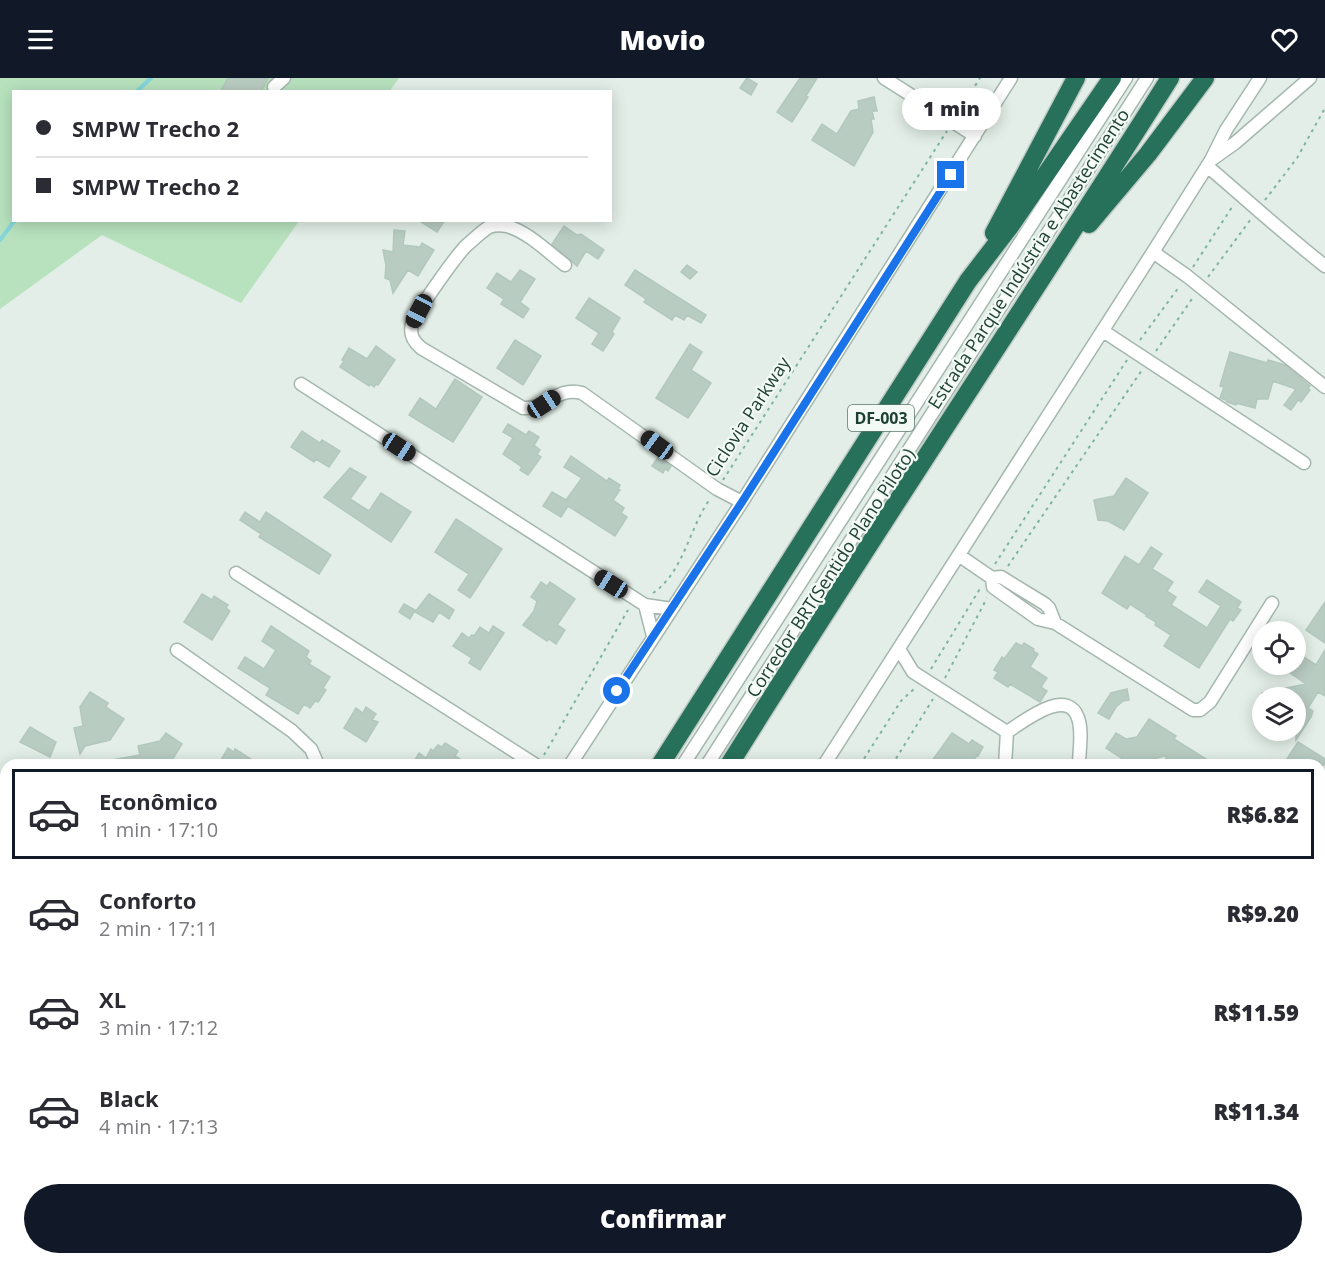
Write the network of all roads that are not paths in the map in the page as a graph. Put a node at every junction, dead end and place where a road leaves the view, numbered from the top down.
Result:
1 (284, 78) edge
2 (884, 78) edge
3 (1011, 78) edge
4 (1076, 78) edge
5 (1112, 78) edge
6 (1126, 78) edge
7 (1147, 78) edge
8 (1170, 78) edge
9 (1205, 78) edge
10 (1260, 78) edge
11 (1310, 78) edge
12 (274, 87) dead end
13 (975, 136) junction
14 (1209, 163) junction
15 (1153, 252) junction
16 (565, 265) dead end
17 (1325, 266) edge
18 (1046, 275) junction
19 (968, 281) junction
20 (1102, 331) junction
21 (301, 384) dead end
22 (1325, 387) edge
23 (1304, 462) dead end
24 (742, 502) junction
25 (960, 556) junction
26 (236, 573) dead end
27 (1272, 603) dead end
28 (643, 604) junction
29 (672, 609) junction
30 (653, 636) junction
31 (899, 649) junction
32 (177, 650) dead end
33 (887, 667) junction
34 (913, 672) junction
35 (1007, 732) junction
36 (315, 759) edge
37 (538, 759) edge
38 (574, 759) edge
39 (664, 759) edge
40 (687, 759) edge
41 (711, 759) edge
42 (733, 759) edge
43 (828, 759) edge
44 (1005, 759) edge
45 (1079, 759) edge

1 - 12 street
2 - 13 street
3 - 13 street
4 - 19 highway
5 - 19 highway, Estrada Parque Indústria e Abastecimento / DF-003
6 - 40 street
7 - 41 street, Corredor BRT(Sentido Plano Piloto)
8 - 18 highway, Estrada Parque Indústria e Abastecimento / DF-003
9 - 18 highway
10 - 14 street
11 - 14 street
13 - 24 street
14 - 15 street
14 - 17 street
15 - 20 street
15 - 22 street
16 - 24 street
18 - 42 highway, Estrada Parque Indústria e Abastecimento / DF-003
19 - 39 highway, Estrada Parque Indústria e Abastecimento / DF-003
20 - 23 street
20 - 25 street
21 - 28 street
24 - 29 street
25 - 27 street
25 - 31 street
26 - 37 street
28 - 29 street
28 - 30 street
29 - 30 street
30 - 38 street
31 - 33 street
31 - 34 street
32 - 36 street
33 - 34 street
33 - 43 street
34 - 35 street
35 - 44 street
35 - 45 street

